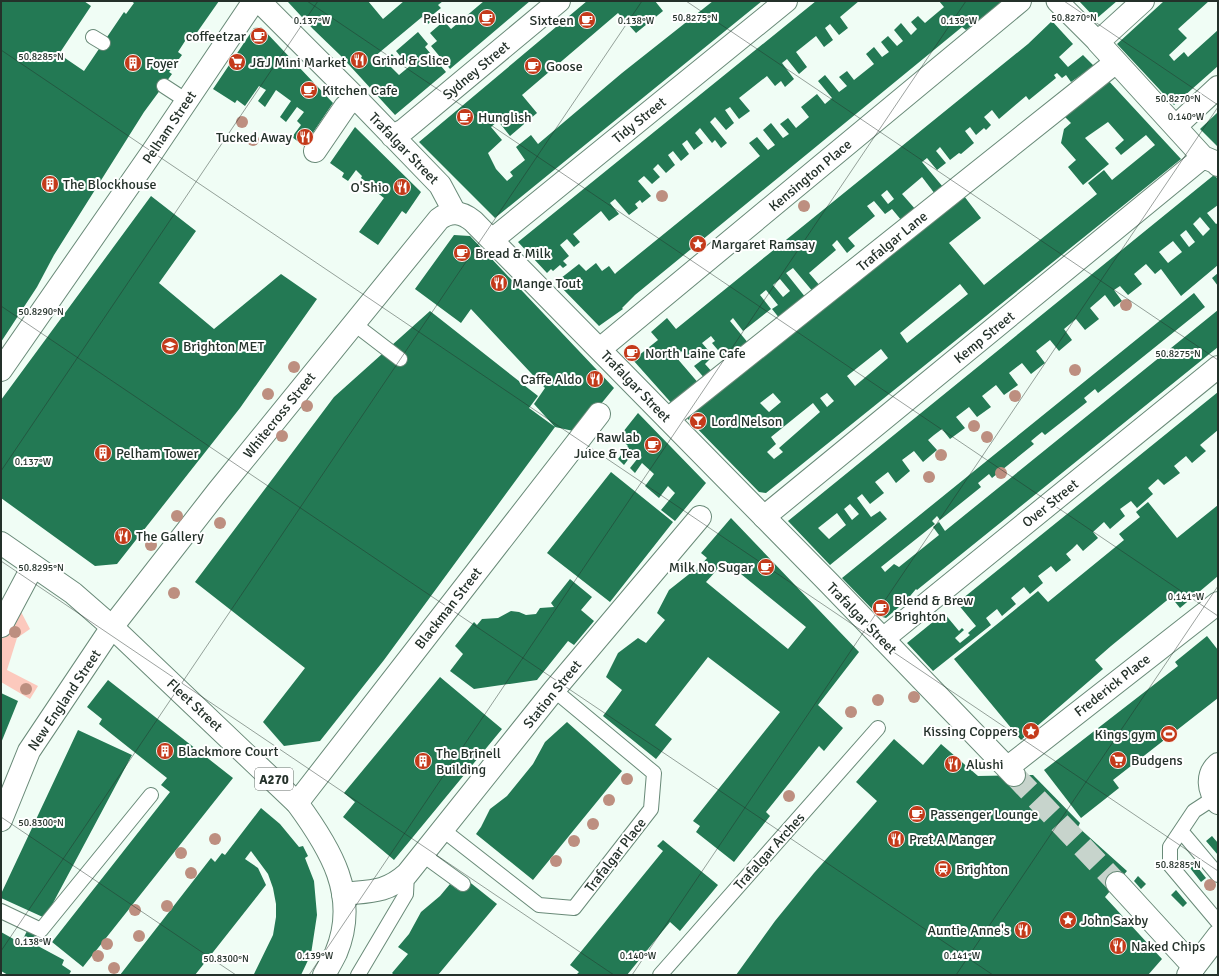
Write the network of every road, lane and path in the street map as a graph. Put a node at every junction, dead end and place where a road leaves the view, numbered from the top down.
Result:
1 (254, 1) edge
2 (258, 1) edge
3 (559, 1) edge
4 (786, 1) edge
5 (1020, 1) edge
6 (1057, 1) edge
7 (1143, 1) edge
8 (1098, 42) junction
9 (1116, 62) junction
10 (164, 86) dead end
11 (1218, 88) edge
12 (355, 97) junction
13 (187, 101) junction
14 (1176, 126) junction
15 (392, 136) junction
16 (315, 151) dead end
17 (1211, 161) edge
18 (455, 213) junction
19 (492, 240) junction
20 (353, 323) junction
21 (600, 349) junction
22 (400, 359) dead end
23 (1218, 367) edge
24 (1, 370) edge
25 (599, 414) dead end
26 (668, 419) junction
27 (700, 517) dead end
28 (764, 517) junction
29 (1, 543) edge
30 (33, 566) junction
31 (1218, 602) edge
32 (1, 626) edge
33 (112, 627) junction
34 (883, 639) junction
35 (554, 690) junction
36 (878, 728) dead end
37 (1010, 771) joint
38 (1215, 786) edge
39 (151, 795) dead end
40 (297, 802) junction
41 (1, 820) edge
42 (443, 830) junction
43 (1181, 831) junction
44 (423, 855) junction
45 (407, 874) junction
46 (1218, 875) edge
47 (1117, 883) tunnel mouth
48 (463, 884) dead end
49 (343, 894) junction
50 (1, 911) edge
51 (1218, 922) edge
52 (1218, 936) edge
53 (1195, 972) edge
54 (324, 975) edge
55 (358, 975) edge
56 (660, 975) edge

1 - 13 street, Pelham Street
2 - 12 street, Trafalgar Street
3 - 15 street, Sydney Street
4 - 19 street, Tidy Street
5 - 21 street, Kensington Place
6 - 8 street
7 - 8 street
8 - 9 street
9 - 14 street
9 - 26 street, Trafalgar Lane
10 - 13 lane
11 - 14 street
12 - 15 street, Trafalgar Street
12 - 16 street
13 - 24 street, Pelham Street
14 - 17 street
15 - 18 street, Trafalgar Street
17 - 28 street, Kemp Street
18 - 19 street, Trafalgar Street
18 - 20 street, Whitecross Street
19 - 21 street, Trafalgar Street
20 - 22 lane
20 - 33 street, Whitecross Street
21 - 26 street, Trafalgar Street
23 - 34 street, Over Street
25 - 40 street, Blackman Street
26 - 28 street, Trafalgar Street
27 - 35 street, Station Street
28 - 34 street, Trafalgar Street
29 - 30 street, A270
30 - 32 street
30 - 33 street, A270
31 - 37 street, Frederick Place
33 - 40 street, Fleet Street / A270
33 - 41 street, New England Street
34 - 37 street, Trafalgar Street
35 - 42 street, Station Street
35 - 42 lane, Trafalgar Place
36 - 56 lane, Trafalgar Arches
38 - 43 lane
39 - 50 lane
40 - 49 street, Fleet Street / A270
42 - 44 street, Station Street
43 - 46 lane
43 - 51 lane
44 - 45 street, Station Street
44 - 48 lane
45 - 49 street, Station Street
45 - 55 lane
47 - 53 street
49 - 54 street, Fleet Street / A270
52 - 53 street

